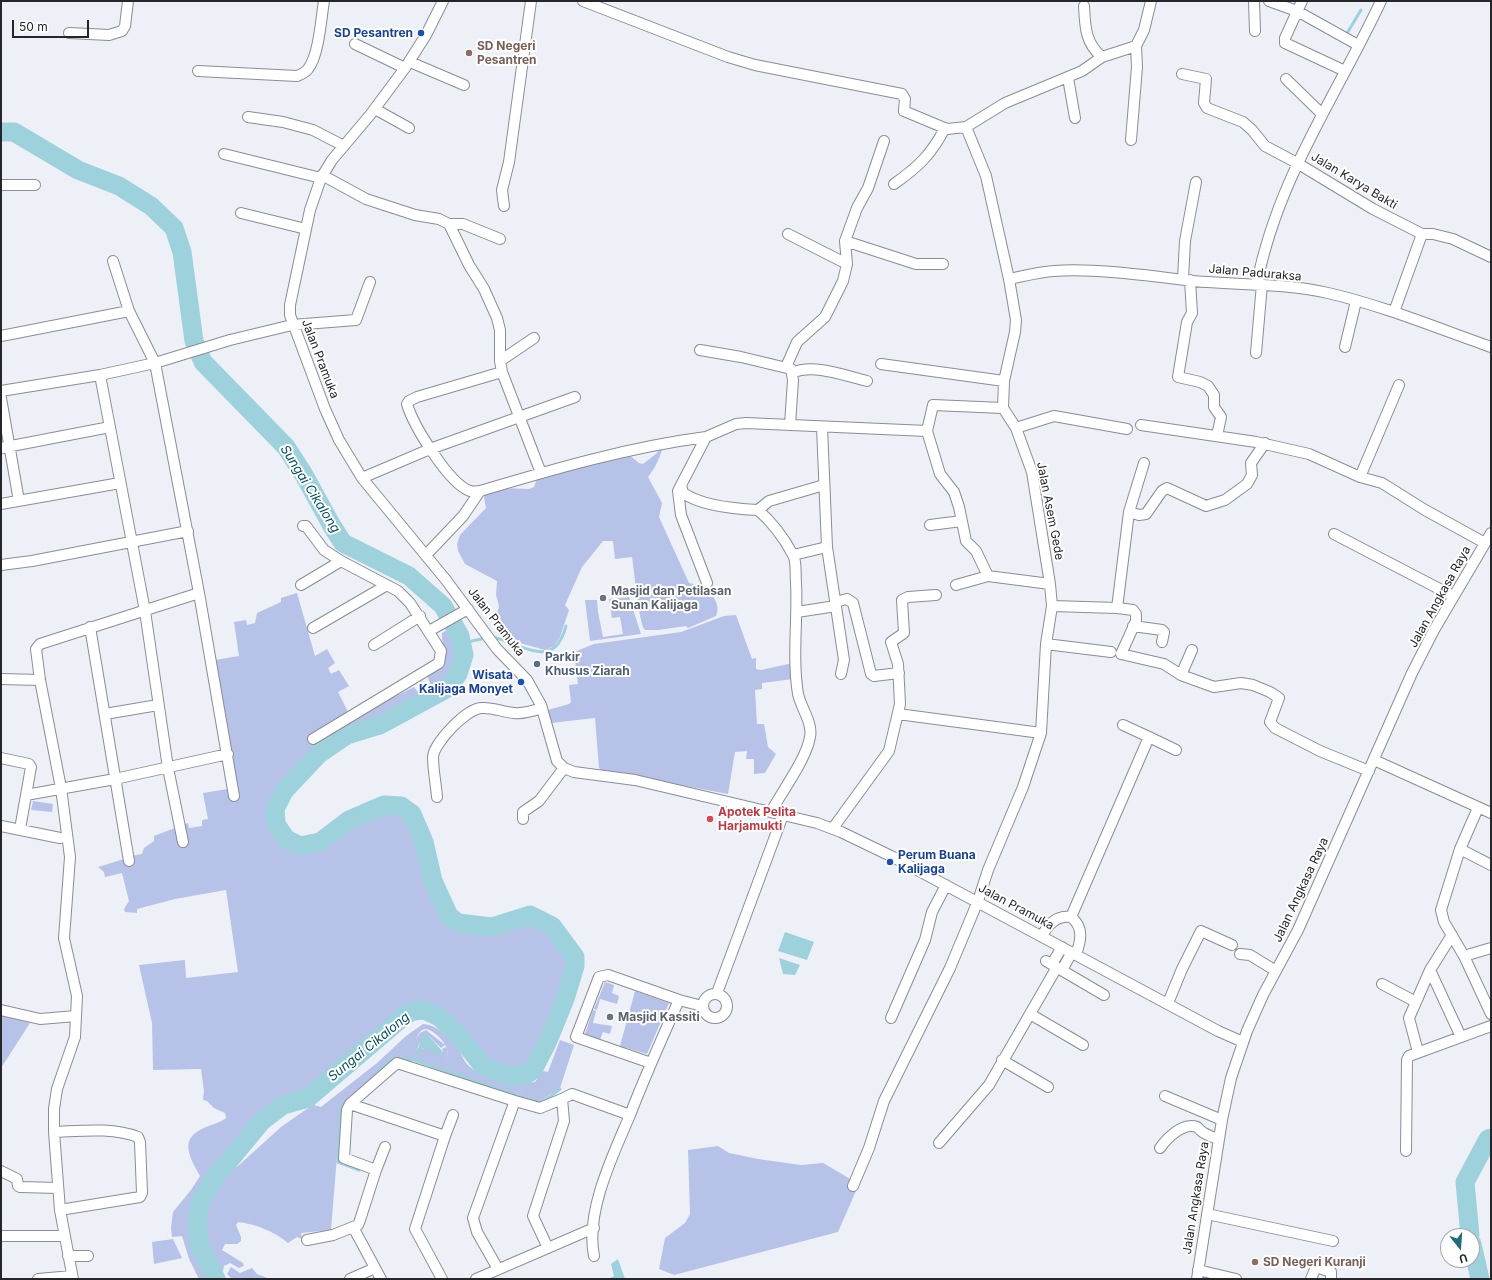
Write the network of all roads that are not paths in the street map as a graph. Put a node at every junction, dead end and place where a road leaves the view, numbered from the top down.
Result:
1 (128, 1) edge
2 (324, 1) edge
3 (442, 1) edge
4 (531, 1) edge
5 (583, 1) edge
6 (1151, 1) edge
7 (1254, 1) edge
8 (1269, 1) edge
9 (1302, 1) edge
10 (1380, 2) edge
11 (1084, 6) dead end
12 (1297, 11) junction
13 (1256, 31) dead end
14 (69, 33) dead end
15 (355, 44) dead end
16 (1358, 45) junction
17 (1136, 46) junction
18 (1102, 57) junction
19 (407, 65) junction
20 (1345, 71) junction
21 (198, 72) dead end
22 (1182, 74) dead end
23 (1068, 78) junction
24 (1286, 79) dead end
25 (464, 85) dead end
26 (375, 109) junction
27 (1322, 114) junction
28 (248, 118) dead end
29 (1075, 118) dead end
30 (409, 128) dead end
31 (945, 128) junction
32 (966, 128) junction
33 (1131, 140) dead end
34 (884, 141) dead end
35 (344, 146) junction
36 (224, 154) dead end
37 (1297, 162) junction
38 (322, 176) junction
39 (1196, 182) dead end
40 (894, 184) dead end
41 (1, 185) edge
42 (35, 185) dead end
43 (504, 206) dead end
44 (241, 213) dead end
45 (449, 224) junction
46 (306, 229) junction
47 (788, 234) dead end
48 (1422, 234) junction
49 (500, 239) dead end
50 (845, 241) junction
51 (1491, 257) edge
52 (113, 260) dead end
53 (847, 264) junction
54 (943, 264) dead end
55 (1009, 279) junction
56 (1187, 280) junction
57 (370, 282) dead end
58 (1260, 284) junction
59 (1356, 301) junction
60 (129, 311) junction
61 (1394, 312) junction
62 (292, 325) junction
63 (1, 336) edge
64 (534, 338) dead end
65 (1344, 347) dead end
66 (1491, 348) edge
67 (700, 350) dead end
68 (1256, 353) dead end
69 (500, 361) junction
70 (155, 362) junction
71 (881, 364) dead end
72 (789, 370) junction
73 (502, 372) junction
74 (100, 375) junction
75 (867, 381) dead end
76 (1004, 382) junction
77 (1399, 385) dead end
78 (1, 391) edge
79 (574, 397) dead end
80 (1, 398) edge
81 (1003, 408) junction
82 (519, 417) junction
83 (790, 425) junction
84 (1141, 425) dead end
85 (110, 427) junction
86 (822, 427) junction
87 (1016, 428) junction
88 (1127, 429) dead end
89 (927, 431) junction
90 (706, 436) junction
91 (1217, 436) junction
92 (1265, 443) junction
93 (5, 447) edge
94 (430, 449) junction
95 (1144, 463) dead end
96 (541, 473) junction
97 (1360, 477) junction
98 (362, 478) junction
99 (120, 482) junction
100 (681, 485) junction
101 (824, 485) junction
102 (480, 491) junction
103 (19, 501) junction
104 (1, 504) edge
105 (758, 510) junction
106 (1129, 512) junction
107 (962, 521) junction
108 (930, 525) dead end
109 (303, 526) dead end
110 (188, 531) junction
111 (1334, 534) dead end
112 (1491, 534) edge
113 (131, 543) junction
114 (1485, 543) junction
115 (827, 547) junction
116 (426, 555) junction
117 (793, 555) junction
118 (341, 561) junction
119 (1, 565) edge
120 (988, 576) junction
121 (707, 583) dead end
122 (1050, 584) junction
123 (301, 585) dead end
124 (387, 585) junction
125 (956, 586) dead end
126 (199, 593) junction
127 (936, 595) dead end
128 (1453, 596) junction
129 (836, 604) junction
130 (1052, 606) junction
131 (1117, 608) junction
132 (465, 610) junction
133 (144, 611) junction
134 (797, 612) junction
135 (420, 616) junction
136 (1133, 626) junction
137 (90, 627) junction
138 (313, 628) dead end
139 (429, 632) junction
140 (1162, 642) dead end
141 (1046, 644) junction
142 (374, 645) dead end
143 (1192, 650) dead end
144 (1116, 653) junction
145 (899, 673) junction
146 (841, 674) dead end
147 (1181, 675) junction
148 (1, 679) edge
149 (40, 680) junction
150 (158, 705) junction
151 (542, 708) junction
152 (105, 714) junction
153 (898, 714) junction
154 (1123, 725) dead end
155 (1041, 733) junction
156 (1149, 737) junction
157 (313, 739) dead end
158 (1176, 750) dead end
159 (228, 754) junction
160 (1, 758) edge
161 (1374, 760) junction
162 (168, 768) junction
163 (564, 768) junction
164 (1369, 771) junction
165 (116, 779) junction
166 (61, 788) junction
167 (26, 795) junction
168 (234, 796) dead end
169 (437, 797) dead end
170 (1478, 808) junction
171 (771, 812) junction
172 (1491, 813) edge
173 (783, 815) junction
174 (523, 819) dead end
175 (1, 826) edge
176 (833, 828) junction
177 (20, 829) junction
178 (60, 838) dead end
179 (183, 842) dead end
180 (1460, 849) junction
181 (129, 861) dead end
182 (1491, 865) edge
183 (946, 885) junction
184 (978, 902) junction
185 (1071, 917) junction
186 (1452, 935) junction
187 (1042, 936) junction
188 (1232, 945) dead end
189 (1062, 947) junction
190 (1491, 948) edge
191 (1074, 953) junction
192 (1240, 954) dead end
193 (1464, 956) junction
194 (1054, 966) junction
195 (1430, 970) junction
196 (1276, 971) junction
197 (1382, 984) dead end
198 (717, 993) junction
199 (1104, 995) dead end
200 (679, 1000) junction
201 (1416, 1002) junction
202 (1168, 1003) junction
203 (702, 1006) junction
204 (1, 1010) edge
205 (1030, 1014) junction
206 (1491, 1014) edge
207 (76, 1016) junction
208 (891, 1018) dead end
209 (1491, 1026) edge
210 (1461, 1037) junction
211 (1243, 1042) junction
212 (1083, 1045) dead end
213 (1418, 1052) junction
214 (1002, 1060) junction
215 (651, 1063) junction
216 (1048, 1086) dead end
217 (1165, 1096) dead end
218 (562, 1099) junction
219 (515, 1101) junction
220 (350, 1104) junction
221 (453, 1115) dead end
222 (630, 1115) junction
223 (1222, 1120) junction
224 (54, 1132) junction
225 (445, 1136) junction
226 (1219, 1139) junction
227 (939, 1143) dead end
228 (385, 1147) dead end
229 (1160, 1148) dead end
230 (1406, 1151) dead end
231 (376, 1170) junction
232 (1, 1171) edge
233 (853, 1186) dead end
234 (58, 1188) junction
235 (60, 1210) junction
236 (1207, 1214) junction
237 (353, 1227) junction
238 (594, 1228) junction
239 (1, 1236) edge
240 (65, 1236) junction
241 (307, 1240) dead end
242 (1333, 1241) dead end
243 (548, 1248) junction
244 (68, 1256) junction
245 (88, 1256) dead end
246 (594, 1256) dead end
247 (375, 1268) junction
248 (498, 1269) junction
249 (1197, 1275) edge
250 (72, 1277) edge
251 (38, 1279) edge
252 (350, 1279) edge
253 (381, 1279) edge
254 (442, 1279) edge
255 (476, 1279) edge
256 (1236, 1279) edge
257 (1311, 1279) edge
258 (1331, 1279) edge

1 - 14 street
2 - 21 street
3 - 19 street, Jalan Pramuka
4 - 43 street
5 - 31 street
6 - 17 street
7 - 13 street
8 - 12 street
9 - 12 street
10 - 16 street, Jalan Karya Bakti
11 - 18 street
12 - 16 street
12 - 20 street
15 - 19 street
16 - 20 street, Jalan Karya Bakti
17 - 18 street
17 - 33 street
18 - 23 street
19 - 25 street
19 - 26 street, Jalan Pramuka
20 - 27 street, Jalan Karya Bakti
22 - 37 street
23 - 29 street
23 - 32 street
24 - 27 street
26 - 30 street
26 - 35 street, Jalan Pramuka
27 - 37 street, Jalan Karya Bakti
28 - 35 street
31 - 32 street
31 - 40 street
32 - 55 street
34 - 50 street
35 - 38 street, Jalan Pramuka
36 - 38 street
37 - 48 street, Jalan Karya Bakti
37 - 58 street
38 - 45 street
38 - 46 street, Jalan Pramuka
39 - 56 street
41 - 42 street
44 - 46 street
45 - 49 street
45 - 69 street
46 - 62 street, Jalan Pramuka
47 - 53 street
48 - 51 street, Jalan Karya Bakti
48 - 61 street
50 - 53 street
50 - 54 street
52 - 60 street
53 - 72 street
55 - 56 street, Jalan Paduraksa
55 - 76 street
56 - 58 street, Jalan Paduraksa
56 - 91 street
57 - 62 street
58 - 59 street, Jalan Paduraksa
58 - 68 street
59 - 61 street, Jalan Paduraksa
59 - 65 street
60 - 63 street
60 - 70 street
61 - 66 street, Jalan Paduraksa
62 - 70 street
62 - 98 street, Jalan Pramuka
64 - 69 street
67 - 72 street
69 - 73 street
70 - 74 street
70 - 110 street
71 - 76 street
72 - 75 street
72 - 83 street
73 - 82 street
73 - 94 street
74 - 78 street
74 - 85 street
76 - 81 street
77 - 97 street
79 - 82 street
80 - 93 street
81 - 87 street, Jalan Asem Gede
81 - 89 street
82 - 94 street
82 - 96 street
83 - 86 street
83 - 90 street
84 - 91 street
85 - 93 street
85 - 99 street
86 - 89 street
86 - 101 street
87 - 88 street
87 - 122 street, Jalan Asem Gede
89 - 107 street
90 - 96 street
90 - 100 street
91 - 92 street
92 - 97 street
92 - 106 street
93 - 103 street
94 - 98 street
94 - 102 street
95 - 106 street
96 - 102 street
97 - 114 street
98 - 116 street, Jalan Pramuka
99 - 103 street
99 - 113 street
100 - 105 street
100 - 121 street
101 - 105 street
101 - 115 street
102 - 116 street
103 - 104 street
105 - 117 street
106 - 131 street
107 - 108 street
107 - 120 street
109 - 118 street
110 - 113 street
110 - 126 street
111 - 128 street
112 - 114 street, Jalan Angkasa Raya
113 - 119 street
113 - 133 street
114 - 128 street, Jalan Angkasa Raya
115 - 117 street
115 - 129 street
116 - 132 street, Jalan Pramuka
117 - 134 street
118 - 123 street
118 - 124 street
120 - 122 street
120 - 125 street
122 - 130 street, Jalan Asem Gede
124 - 135 street
124 - 138 street
126 - 133 street
126 - 159 street
127 - 145 street
128 - 161 street, Jalan Angkasa Raya
129 - 134 street
129 - 145 street
129 - 146 street
130 - 131 street
130 - 141 street, Jalan Asem Gede
131 - 136 street
132 - 139 street
132 - 151 street, Jalan Pramuka
133 - 137 street
133 - 150 street
134 - 171 street
135 - 139 street
135 - 142 street
136 - 140 street
136 - 144 street
137 - 149 street
137 - 152 street
139 - 157 street
141 - 144 street
141 - 155 street, Jalan Asem Gede
143 - 147 street
144 - 147 street
145 - 153 street
147 - 164 street
148 - 149 street
149 - 166 street
150 - 152 street
150 - 162 street
151 - 163 street, Jalan Pramuka
151 - 169 street
152 - 165 street
153 - 155 street
153 - 176 street
154 - 156 street
155 - 184 street, Jalan Asem Gede
156 - 158 street
156 - 185 street
159 - 162 street
159 - 168 street
160 - 167 street
161 - 164 street, Jalan Angkasa Raya
161 - 170 street
162 - 165 street
162 - 179 street
163 - 171 street, Jalan Pramuka
163 - 174 street
164 - 196 street, Jalan Angkasa Raya
165 - 166 street
165 - 181 street
166 - 167 street
166 - 207 street
167 - 177 street
170 - 172 street
170 - 180 street
171 - 173 street, Jalan Pramuka
173 - 176 street, Jalan Pramuka
173 - 198 street
175 - 177 street
176 - 183 street, Jalan Pramuka
177 - 178 street
180 - 182 street
180 - 186 street
183 - 184 street, Jalan Pramuka
183 - 208 street
184 - 187 street, Jalan Pramuka
184 - 233 street, Jalan Asem Gede
185 - 187 street
185 - 191 street
186 - 193 street
186 - 195 street
187 - 189 street, Jalan Pramuka
188 - 202 street
189 - 191 street, Jalan Pramuka
189 - 194 street
190 - 193 street
191 - 194 street
191 - 202 street, Jalan Pramuka
192 - 196 street
193 - 206 street
194 - 199 street
194 - 205 street
195 - 201 street
195 - 210 street
196 - 211 street, Jalan Angkasa Raya
197 - 201 street
198 - 203 street
198 - 203 street
200 - 203 street
200 - 215 street
200 - 215 street
201 - 213 street
202 - 211 street, Jalan Pramuka
204 - 207 street
205 - 212 street
205 - 214 street
207 - 224 street
209 - 210 street
210 - 213 street
211 - 223 street, Jalan Angkasa Raya
213 - 230 street
214 - 216 street
214 - 227 street
215 - 222 street
217 - 223 street
218 - 219 street
218 - 222 street
218 - 243 street
219 - 220 street
219 - 248 street
220 - 225 street
220 - 231 street
221 - 225 street
222 - 238 street
223 - 226 street, Jalan Angkasa Raya
224 - 234 street
224 - 235 street
225 - 254 street
226 - 229 street
226 - 236 street, Jalan Angkasa Raya
228 - 231 street
231 - 237 street
232 - 234 street
234 - 235 street
235 - 240 street
236 - 242 street
236 - 249 street, Jalan Angkasa Raya
237 - 241 street
237 - 247 street
238 - 243 street
238 - 246 street
239 - 240 street
240 - 244 street
243 - 248 street
244 - 245 street
244 - 250 street
247 - 252 street
247 - 253 street
248 - 255 street
249 - 256 street
250 - 251 street
257 - 258 street

